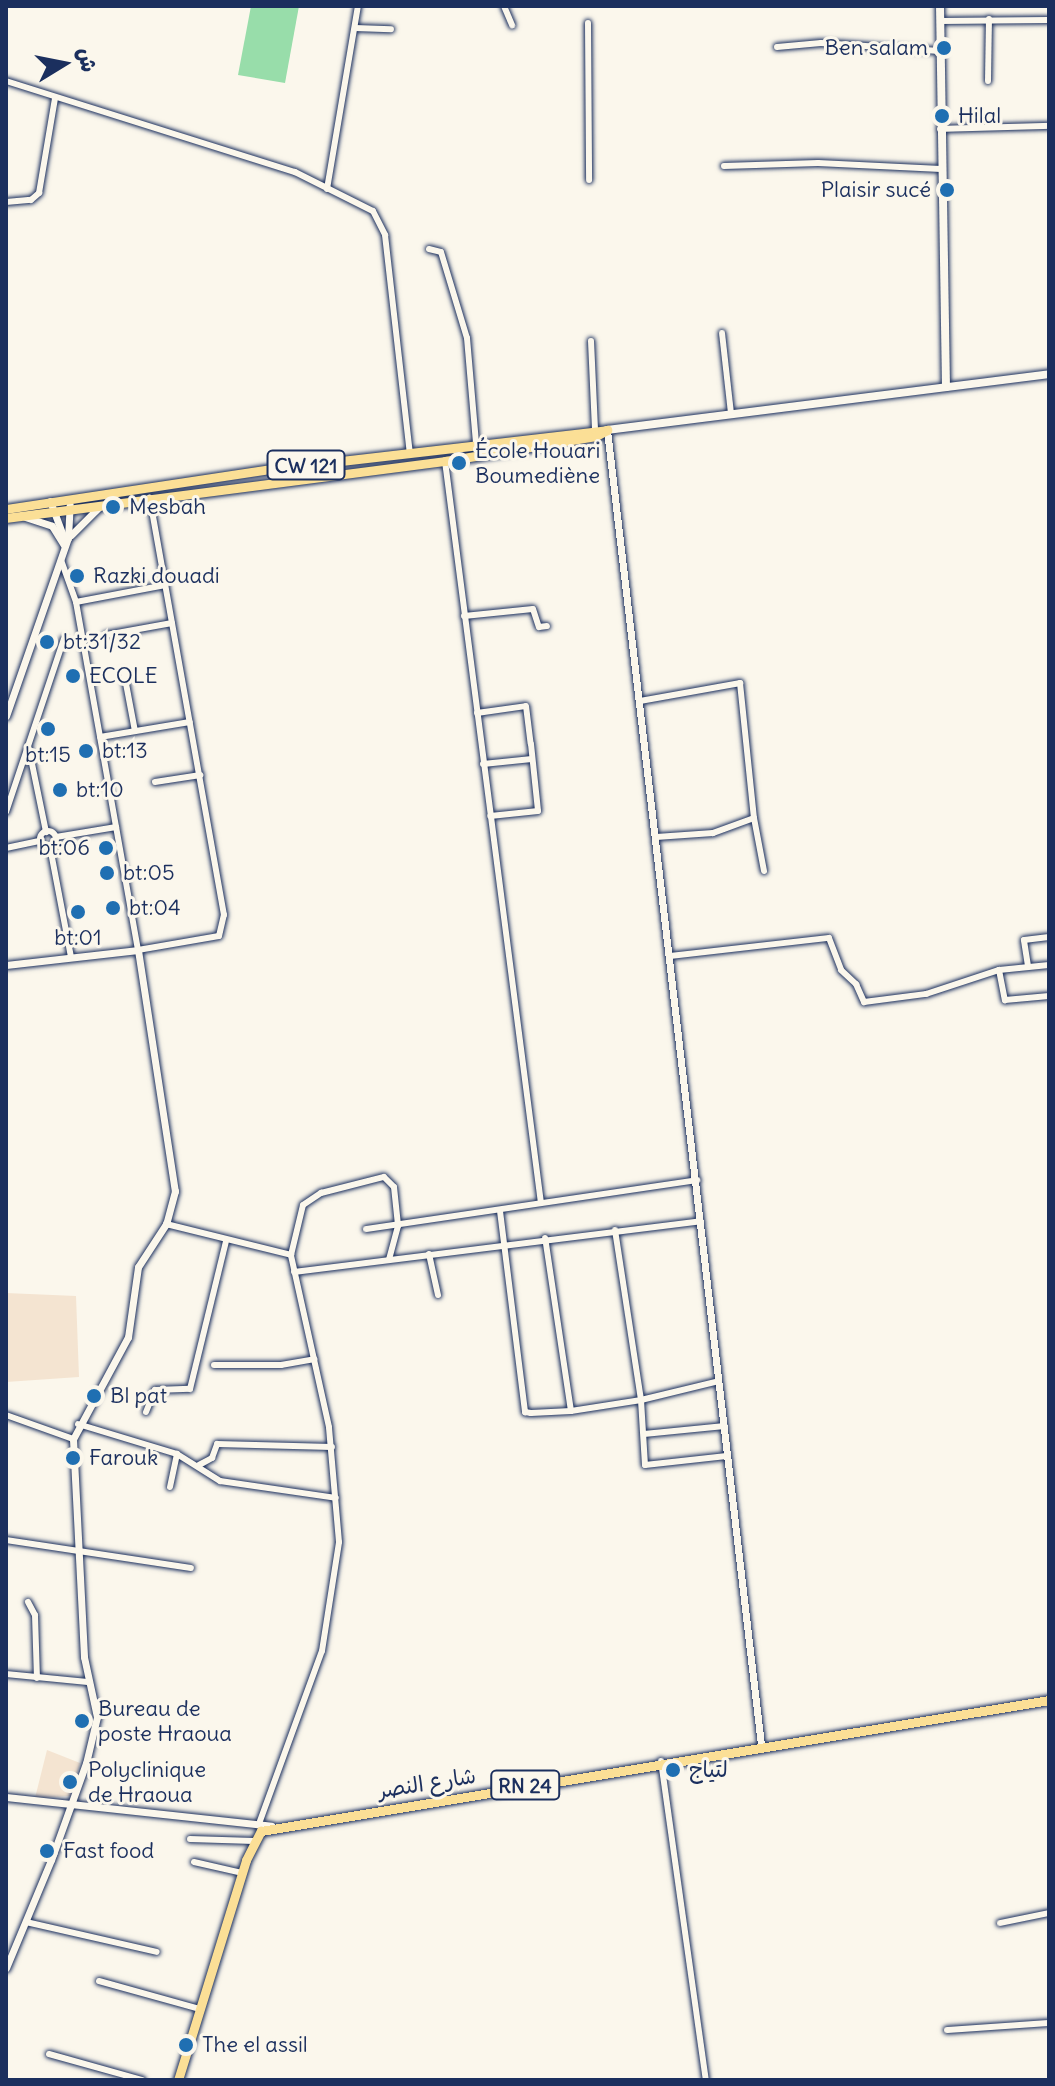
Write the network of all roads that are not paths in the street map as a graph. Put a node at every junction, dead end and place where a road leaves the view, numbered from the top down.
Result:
1 (358, 6) edge
2 (504, 6) edge
3 (940, 6) edge
4 (989, 19) junction
5 (1049, 20) edge
6 (940, 21) junction
7 (588, 23) dead end
8 (512, 25) dead end
9 (355, 28) junction
10 (391, 29) dead end
11 (777, 47) dead end
12 (940, 51) junction
13 (6, 81) edge
14 (988, 81) dead end
15 (55, 98) junction
16 (1049, 126) edge
17 (940, 129) junction
18 (724, 166) dead end
19 (941, 169) junction
20 (589, 180) dead end
21 (327, 189) junction
22 (6, 202) edge
23 (429, 249) dead end
24 (722, 333) dead end
25 (591, 341) dead end
26 (1049, 374) edge
27 (946, 387) junction
28 (731, 413) junction
29 (595, 428) junction
30 (607, 430) junction
31 (476, 444) junction
32 (410, 453) junction
33 (445, 461) junction
34 (68, 497) junction
35 (150, 498) junction
36 (50, 501) junction
37 (100, 507) junction
38 (6, 509) edge
39 (71, 512) junction
40 (55, 514) junction
41 (22, 516) junction
42 (6, 518) edge
43 (65, 547) junction
44 (61, 560) junction
45 (165, 585) junction
46 (76, 602) junction
47 (464, 616) junction
48 (172, 623) junction
49 (547, 626) dead end
50 (106, 635) dead end
51 (64, 639) dead end
52 (124, 673) dead end
53 (640, 701) junction
54 (477, 713) junction
55 (6, 716) edge
56 (190, 722) junction
57 (135, 731) junction
58 (100, 737) junction
59 (28, 746) junction
60 (532, 759) junction
61 (483, 764) junction
62 (200, 775) junction
63 (155, 782) dead end
64 (6, 812) edge
65 (490, 816) junction
66 (754, 818) junction
67 (116, 827) junction
68 (46, 832) junction
69 (56, 837) junction
70 (656, 837) junction
71 (40, 841) junction
72 (50, 847) junction
73 (6, 848) edge
74 (764, 871) dead end
75 (1049, 937) edge
76 (138, 950) junction
77 (670, 956) junction
78 (71, 957) junction
79 (6, 965) edge
80 (1049, 965) edge
81 (1028, 966) junction
82 (999, 970) junction
83 (1049, 996) edge
84 (697, 1180) junction
85 (541, 1203) junction
86 (500, 1211) junction
87 (701, 1221) junction
88 (166, 1224) junction
89 (398, 1226) junction
90 (366, 1229) dead end
91 (615, 1230) junction
92 (545, 1238) junction
93 (226, 1241) junction
94 (500, 1245) junction
95 (429, 1254) junction
96 (291, 1255) junction
97 (389, 1259) junction
98 (294, 1272) junction
99 (438, 1295) dead end
100 (314, 1359) junction
101 (214, 1365) dead end
102 (719, 1381) junction
103 (641, 1400) junction
104 (571, 1411) junction
105 (146, 1412) dead end
106 (6, 1415) edge
107 (77, 1424) junction
108 (725, 1426) junction
109 (644, 1434) junction
110 (73, 1439) junction
111 (332, 1447) junction
112 (177, 1454) junction
113 (727, 1456) junction
114 (199, 1465) junction
115 (170, 1487) dead end
116 (336, 1498) junction
117 (6, 1540) edge
118 (80, 1550) junction
119 (191, 1568) dead end
120 (28, 1602) dead end
121 (6, 1674) edge
122 (37, 1678) junction
123 (88, 1682) junction
124 (1049, 1700) edge
125 (761, 1745) junction
126 (661, 1761) junction
127 (6, 1797) edge
128 (71, 1805) junction
129 (260, 1821) junction
130 (271, 1826) junction
131 (190, 1839) dead end
132 (254, 1841) junction
133 (194, 1862) dead end
134 (242, 1873) junction
135 (1049, 1913) edge
136 (26, 1922) junction
137 (1000, 1923) dead end
138 (157, 1952) dead end
139 (6, 1968) edge
140 (99, 1981) dead end
141 (200, 2009) junction
142 (1049, 2023) edge
143 (947, 2030) dead end
144 (49, 2054) dead end
145 (142, 2080) edge
146 (178, 2080) edge
147 (706, 2080) edge

1 - 9 street
2 - 8 street
3 - 6 main road
4 - 5 street
4 - 6 street
4 - 14 street
6 - 12 main road
7 - 20 street
9 - 10 street
9 - 21 street
11 - 12 street
12 - 17 main road
13 - 15 street
15 - 21 street
15 - 22 street
16 - 17 street
17 - 19 main road
18 - 19 street
19 - 27 main road
21 - 32 street
23 - 31 street
24 - 28 street
25 - 29 street
26 - 27 main road, CW 121
27 - 28 main road, CW 121
28 - 30 main road, CW 121
29 - 30 main road, CW 121
29 - 31 main road, CW 121
30 - 33 main road
30 - 53 street
31 - 32 main road, CW 121
32 - 34 main road, CW 121
33 - 35 main road
33 - 47 street
34 - 36 main road, CW 121
34 - 39 street
35 - 37 main road
35 - 45 street
36 - 38 main road, CW 121
36 - 40 street
37 - 39 main road
37 - 43 street
39 - 40 main road
39 - 43 street
40 - 41 main road
40 - 43 street
41 - 42 main road
41 - 43 street
43 - 44 street
44 - 46 street
44 - 55 street
45 - 46 street
45 - 48 street
46 - 58 street
47 - 49 street
47 - 54 street
48 - 50 street
48 - 56 street
51 - 59 street
52 - 57 street
53 - 66 street
53 - 70 street
54 - 60 street
54 - 61 street
56 - 57 street
56 - 62 street
57 - 58 street
58 - 67 street
59 - 64 street
59 - 68 street
60 - 61 street
60 - 65 street
61 - 65 street
62 - 63 street
62 - 76 street
65 - 85 street
66 - 70 street
66 - 74 street
67 - 69 street
67 - 76 street
68 - 69 street
68 - 71 street
69 - 72 street
70 - 77 street
71 - 72 street
71 - 73 street
72 - 78 street
75 - 81 street
76 - 78 street
76 - 88 street
77 - 82 street
77 - 84 street
78 - 79 street
80 - 81 street
81 - 82 street
82 - 83 street
84 - 85 street
84 - 87 street
85 - 86 street
86 - 89 street
86 - 94 street
87 - 91 street
87 - 102 street
88 - 93 street
88 - 107 street
89 - 90 street
89 - 96 street
89 - 97 street
91 - 92 street
91 - 103 street
92 - 94 street
92 - 104 street
93 - 96 street
93 - 105 street
94 - 95 street
94 - 104 street
95 - 97 street
95 - 99 street
96 - 98 street
97 - 98 street
98 - 100 street
100 - 101 street
100 - 111 street
102 - 103 street
102 - 108 street
103 - 104 street
103 - 109 street
106 - 110 street
107 - 110 street
107 - 112 street
108 - 109 street
108 - 113 street
109 - 113 street
110 - 118 street
111 - 114 street
111 - 116 street
112 - 114 street
112 - 115 street
113 - 125 street
114 - 116 street
116 - 129 street
117 - 118 street
118 - 119 street
118 - 123 street
120 - 122 street
121 - 122 street
122 - 123 street
123 - 128 street
124 - 125 main road, شارع النصر / RN 24
125 - 126 main road, شارع النصر / RN 24
126 - 130 main road, شارع النصر / RN 24
126 - 147 street
127 - 128 street
128 - 129 street
128 - 136 street
129 - 130 street
130 - 132 main road
131 - 132 street
132 - 134 main road
133 - 134 street
134 - 141 main road
135 - 137 street
136 - 138 street
136 - 139 street
140 - 141 street
141 - 146 main road
142 - 143 street
144 - 145 street

